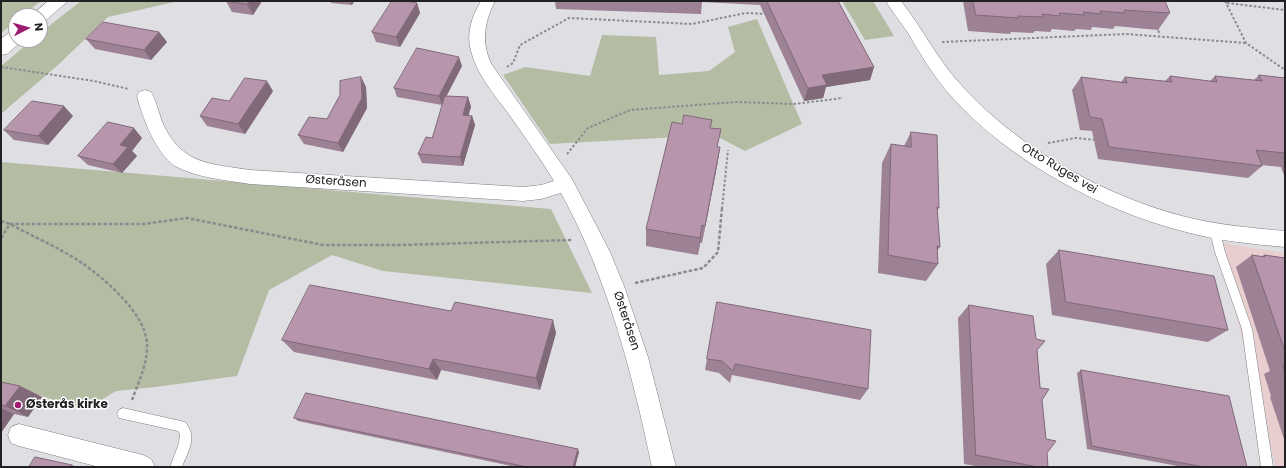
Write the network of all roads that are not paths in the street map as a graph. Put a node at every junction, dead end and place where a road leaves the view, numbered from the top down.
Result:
1 (488, 1) edge
2 (893, 1) edge
3 (58, 2) edge
4 (48, 10) edge
5 (145, 99) road end
6 (566, 184) junction
7 (1216, 232) junction
8 (1285, 239) edge
9 (123, 414) road end
10 (19, 435) dead end
11 (115, 464) edge
12 (143, 467) edge
13 (176, 467) edge
14 (664, 467) edge
15 (1268, 467) edge

1 - 6 street, Østeråsen
2 - 7 street, Otto Ruges vei
3 - 4 street
5 - 6 street, Østeråsen
6 - 14 street, Østeråsen
7 - 8 street, Otto Ruges vei
7 - 15 lane
9 - 13 lane
10 - 11 street
11 - 12 street

